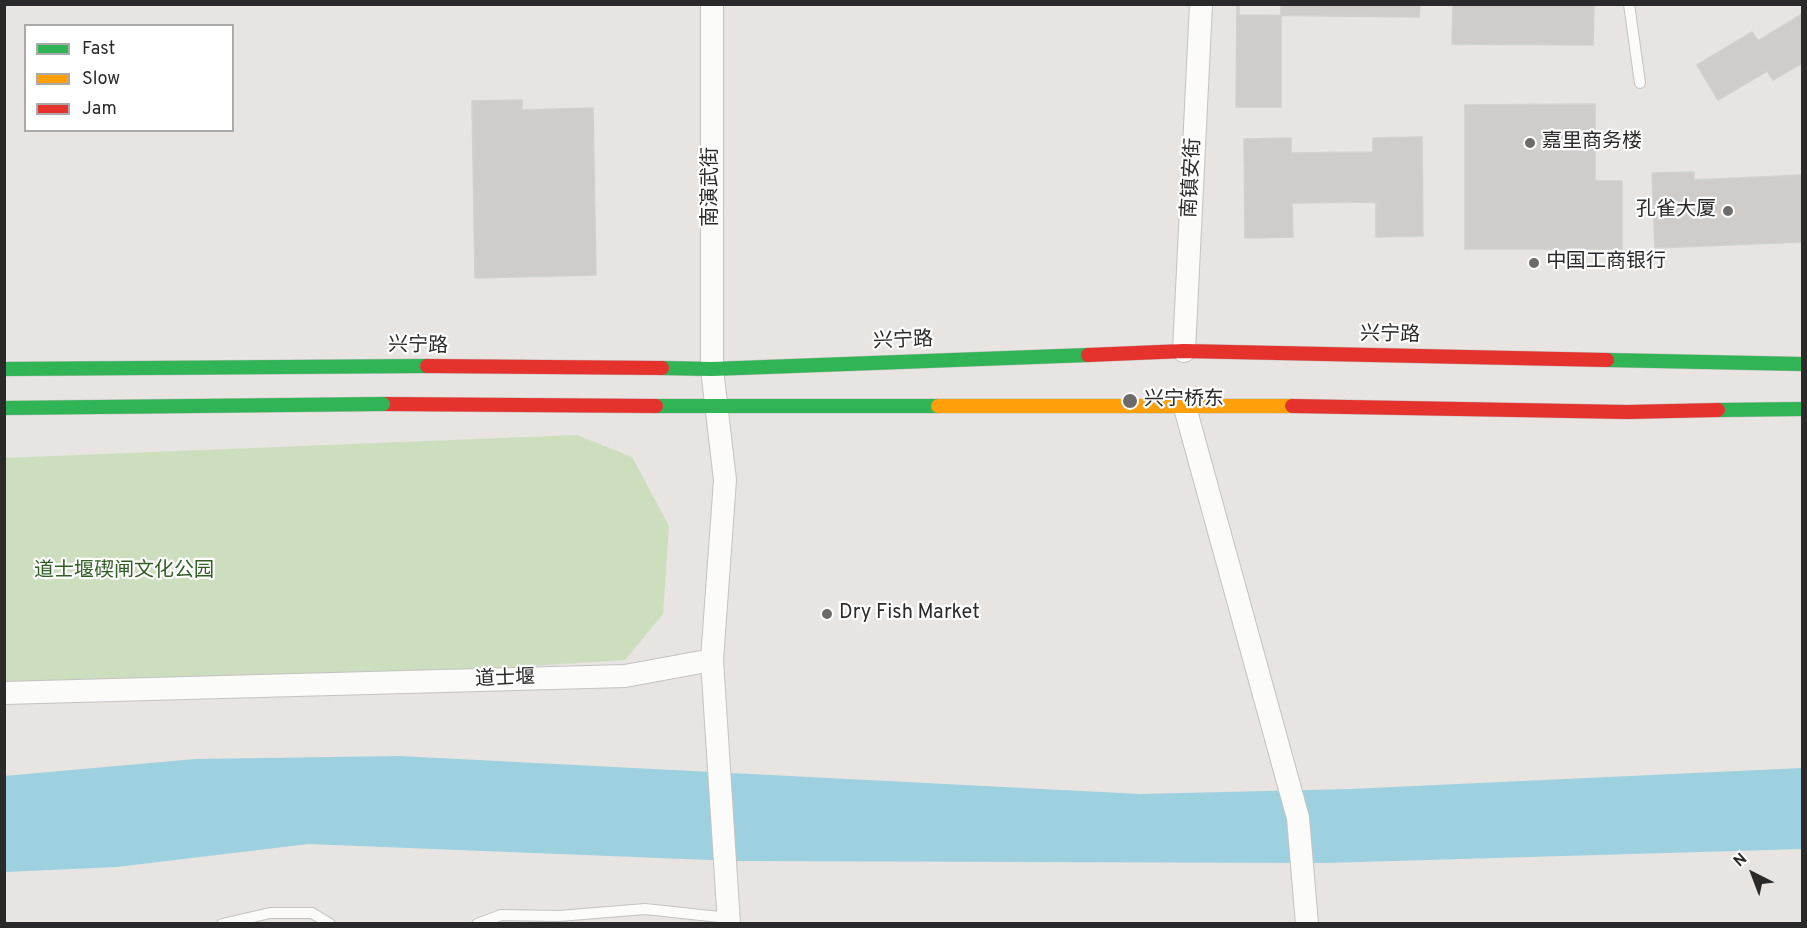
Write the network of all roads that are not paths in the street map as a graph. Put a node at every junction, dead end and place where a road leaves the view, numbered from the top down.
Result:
1 (712, 4) edge
2 (1201, 4) edge
3 (1629, 4) edge
4 (1640, 83) dead end
5 (1184, 351) junction
6 (1803, 364) edge
7 (4, 369) edge
8 (712, 369) junction
9 (1184, 404) junction
10 (716, 407) junction
11 (4, 408) edge
12 (1803, 409) edge
13 (712, 660) junction
14 (4, 693) edge
15 (729, 921) edge
16 (222, 924) edge
17 (330, 924) edge
18 (477, 924) edge
19 (1307, 924) edge

1 - 8 street, 南演武街
2 - 5 street, 南镇安街
3 - 4 lane
5 - 6 main road, 兴宁路
5 - 8 main road, 兴宁路
7 - 8 main road, 兴宁路
8 - 10 street
9 - 10 main road
9 - 12 main road
9 - 19 street
10 - 11 main road, bridge
10 - 13 street
13 - 14 street, 道士堰
13 - 15 street
15 - 18 lane
16 - 17 lane

